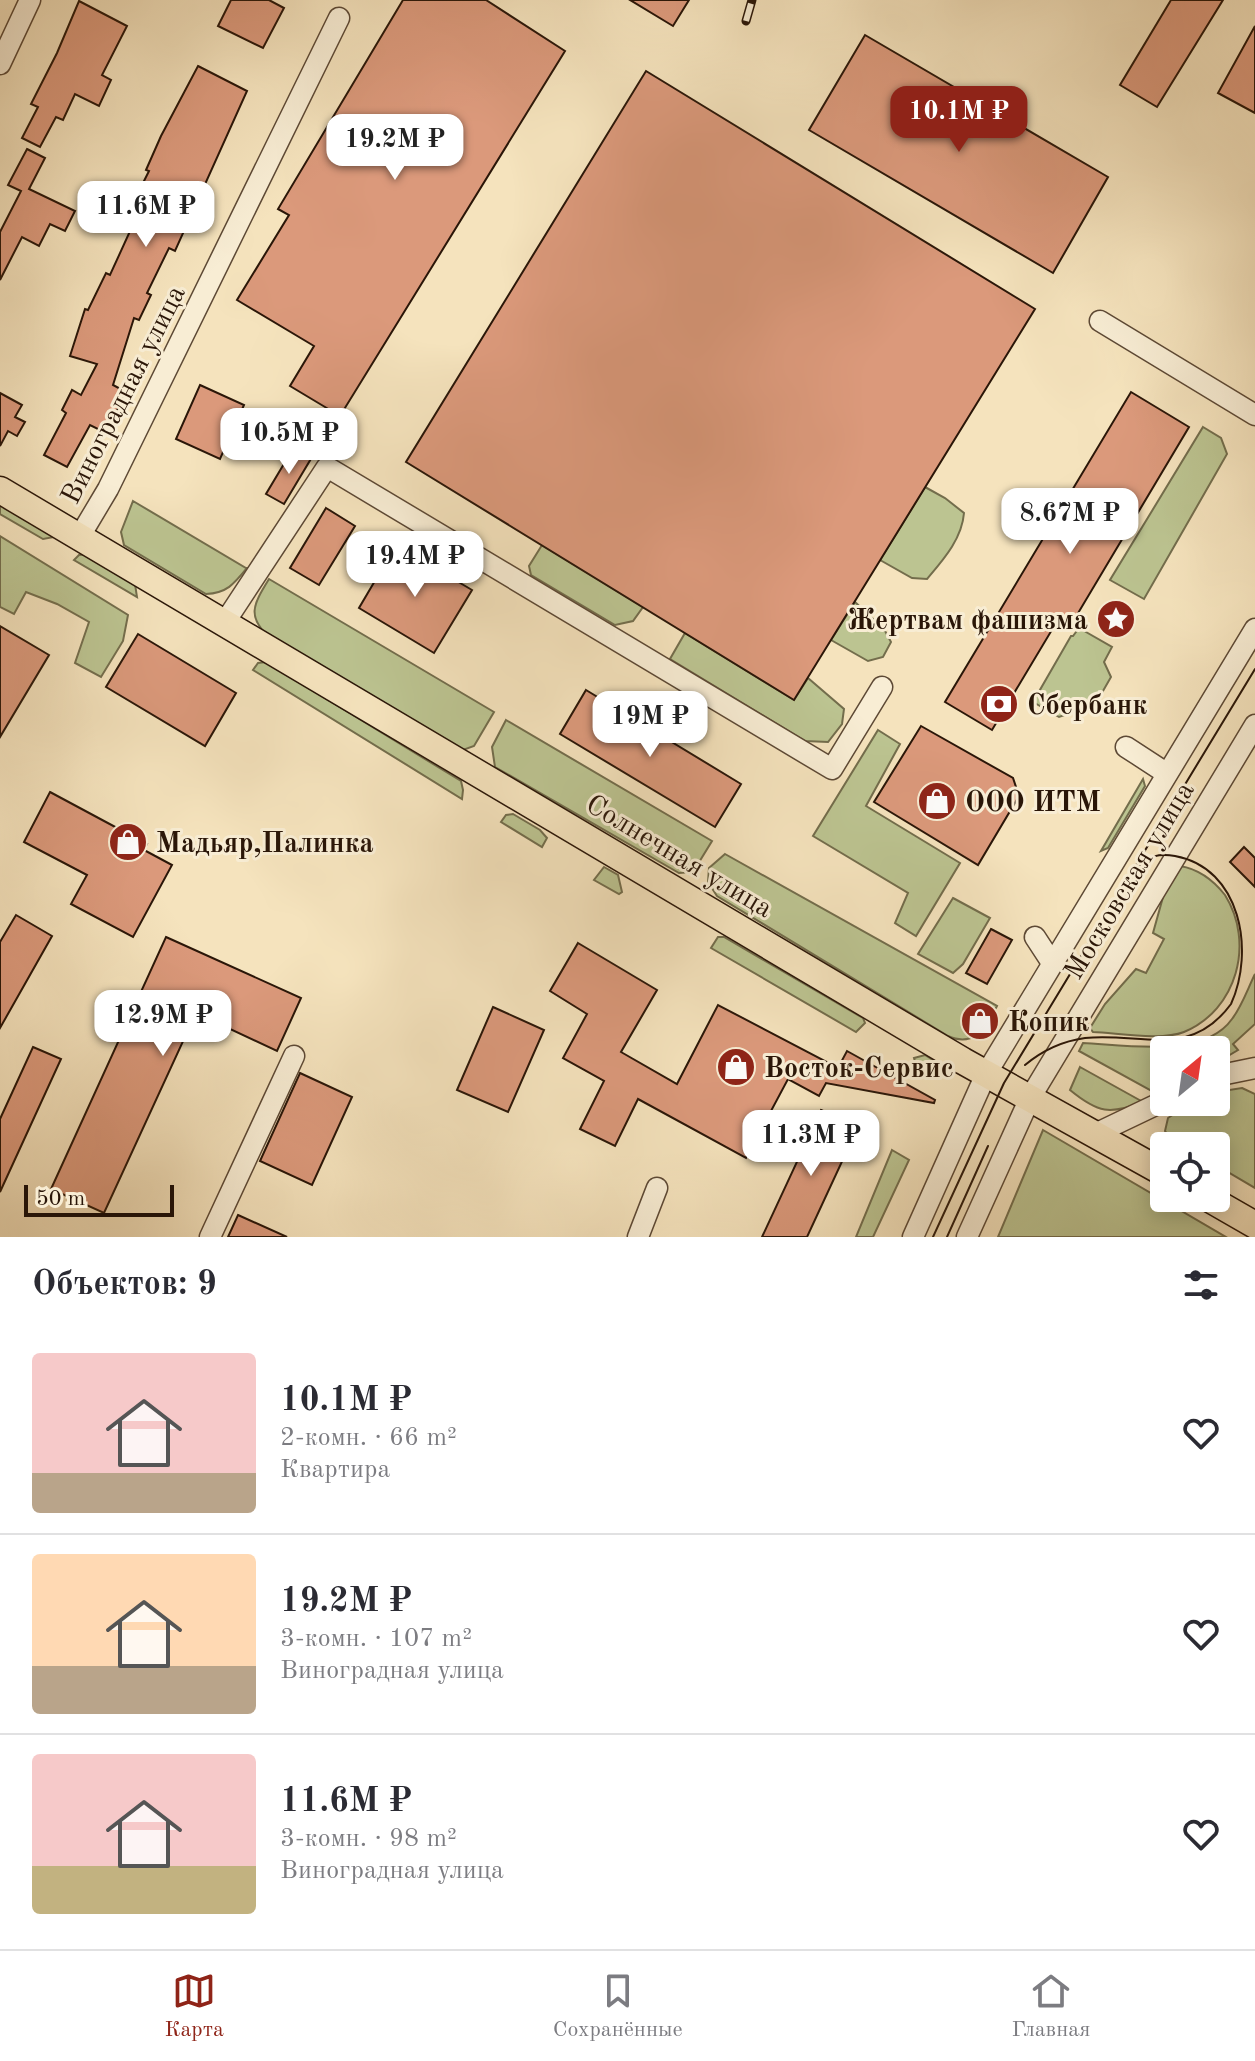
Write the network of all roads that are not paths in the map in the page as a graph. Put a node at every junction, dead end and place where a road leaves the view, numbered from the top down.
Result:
1 (30, 0) edge
2 (339, 18) dead end
3 (0, 64) edge
4 (1100, 321) dead end
5 (1255, 415) edge
6 (0, 490) edge
7 (80, 536) junction
8 (225, 622) junction
9 (1255, 629) edge
10 (882, 687) dead end
11 (1255, 725) edge
12 (1126, 747) dead end
13 (1166, 773) junction
14 (1035, 937) dead end
15 (1052, 963) junction
16 (294, 1056) dead end
17 (1255, 1068) edge
18 (1230, 1073) edge
19 (986, 1074) junction
20 (1030, 1098) junction
21 (1150, 1108) edge
22 (1095, 1134) junction
23 (1150, 1165) edge
24 (657, 1188) dead end
25 (1230, 1211) edge
26 (1255, 1225) edge
27 (210, 1237) edge
28 (638, 1237) edge
29 (913, 1237) edge
30 (967, 1237) edge

1 - 3 street
2 - 7 street, Виноградная улица
4 - 5 street
6 - 7 main road, Солнечная улица
7 - 8 main road, Солнечная улица
8 - 10 street
8 - 19 main road, Солнечная улица
9 - 13 street, Московская улица
11 - 20 street, Московская улица
12 - 13 street
13 - 15 street, Московская улица
14 - 15 street
15 - 19 street, Московская улица
16 - 27 street
17 - 18 street
19 - 20 main road, Солнечная улица
19 - 29 street, Московская улица
20 - 22 main road, Солнечная улица
20 - 30 street, Московская улица
21 - 22 street
22 - 23 main road, Солнечная улица
24 - 28 street
25 - 26 main road

